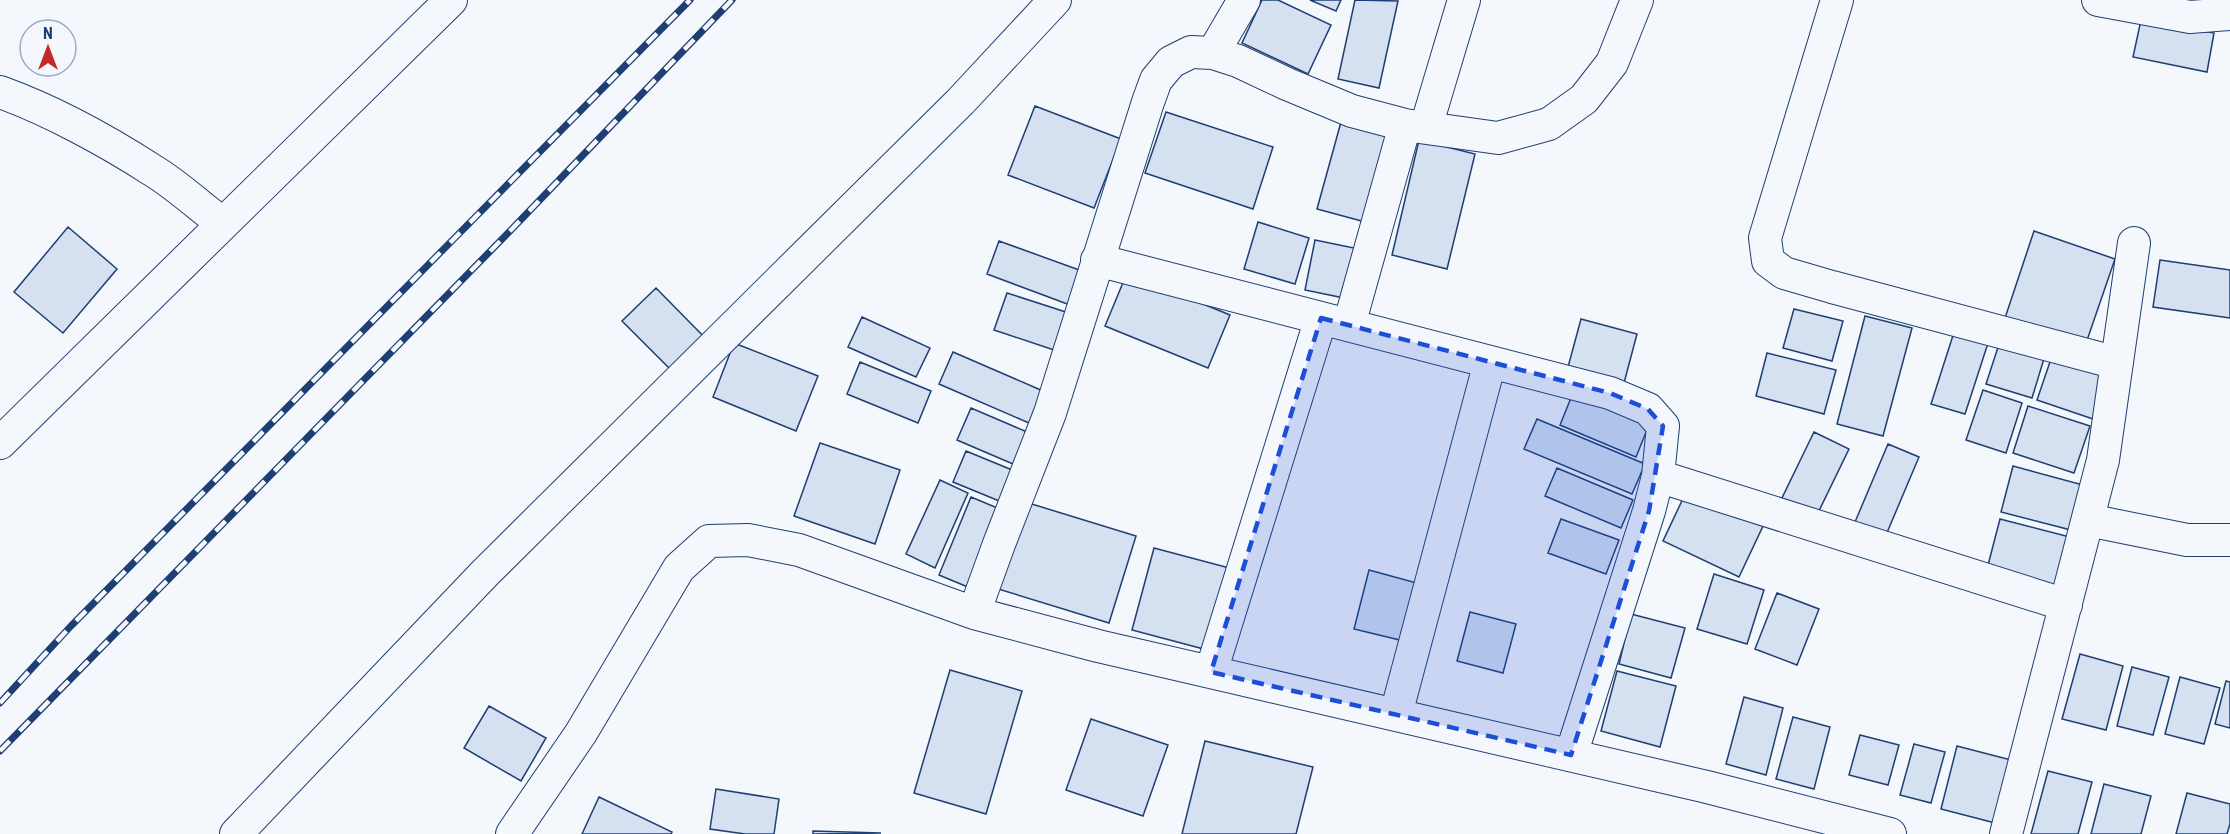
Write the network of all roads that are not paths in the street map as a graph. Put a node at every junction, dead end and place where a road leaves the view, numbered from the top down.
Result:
1 (451, 0) edge
2 (1055, 0) edge
3 (1244, 0) edge
4 (1464, 0) edge
5 (1637, 0) edge
6 (1837, 0) edge
7 (2098, 0) edge
8 (2230, 14) edge
9 (1213, 53) junction
10 (0, 92) edge
11 (1416, 126) junction
12 (222, 223) junction
13 (2134, 243) dead end
14 (1097, 260) junction
15 (1335, 321) junction
16 (1490, 362) junction
17 (2117, 363) junction
18 (0, 443) edge
19 (1658, 476) junction
20 (2088, 520) junction
21 (2230, 540) edge
22 (2066, 605) junction
23 (974, 613) junction
24 (1211, 672) junction
25 (1396, 714) junction
26 (1571, 755) junction
27 (236, 834) edge
28 (512, 834) edge
29 (1890, 834) edge
30 (2006, 834) edge

1 - 12 street
2 - 27 street
3 - 9 street
4 - 11 street
5 - 11 street
6 - 17 street
7 - 8 street
9 - 11 street
9 - 14 street
10 - 12 street
11 - 15 street
12 - 18 street
13 - 17 street
14 - 15 street
14 - 23 street
15 - 16 street
15 - 24 street
16 - 19 street
16 - 25 street
17 - 20 street
19 - 22 street
19 - 26 street
20 - 21 street
20 - 22 street
22 - 30 street
23 - 24 street
23 - 28 street
24 - 25 street
25 - 26 street
26 - 29 street

